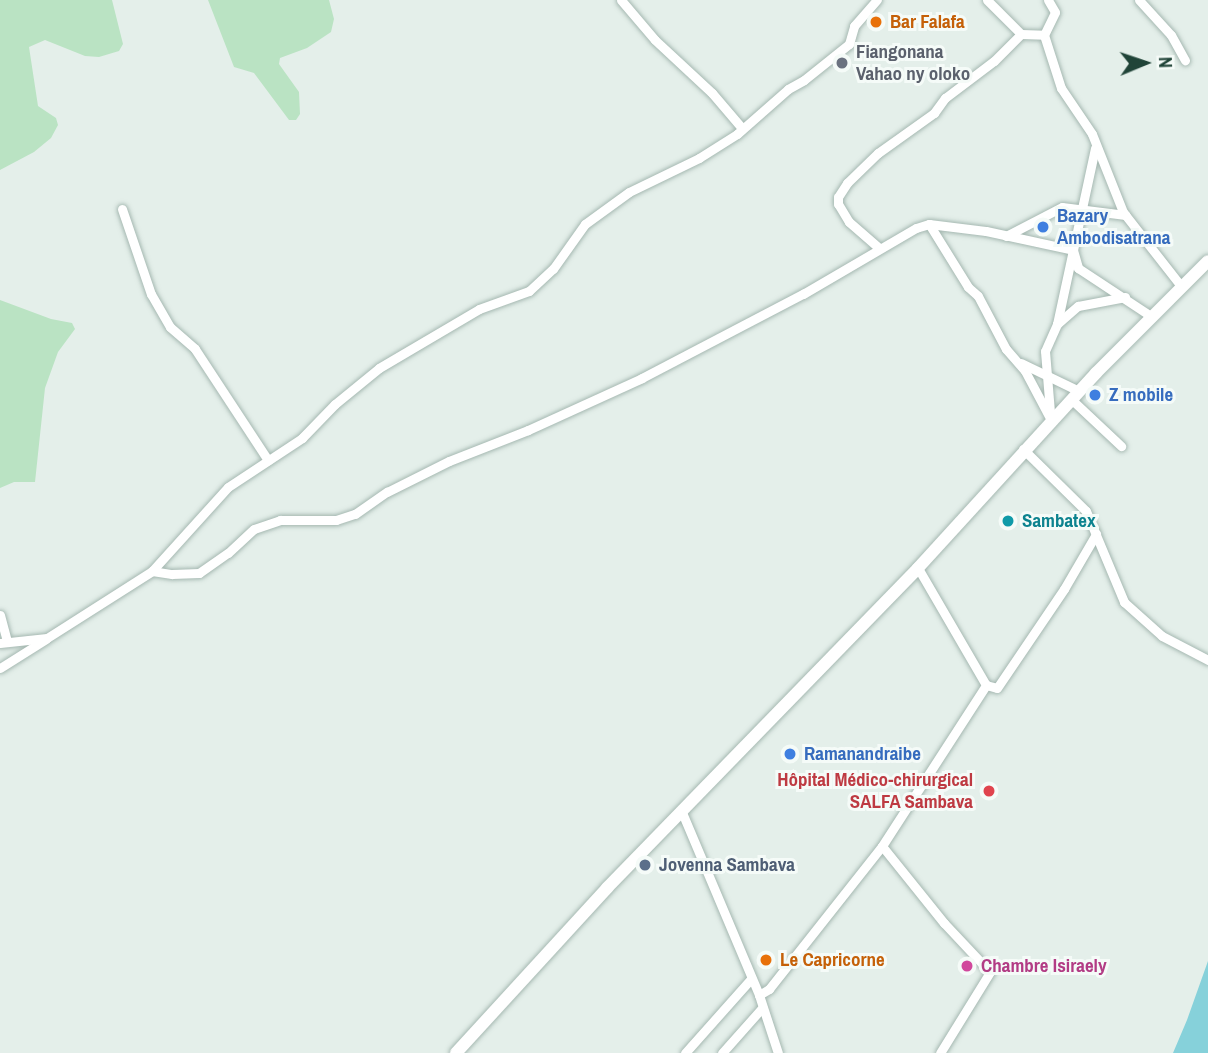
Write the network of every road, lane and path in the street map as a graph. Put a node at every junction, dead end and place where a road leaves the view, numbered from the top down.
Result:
1 (621, 0) edge
2 (877, 0) edge
3 (987, 0) edge
4 (1048, 0) edge
5 (1139, 0) edge
6 (1021, 34) junction
7 (1044, 35) junction
8 (1185, 60) dead end
9 (741, 127) junction
10 (1095, 148) junction
11 (1082, 207) junction
12 (122, 209) dead end
13 (1125, 215) junction
14 (929, 224) junction
15 (1006, 236) junction
16 (879, 248) junction
17 (1073, 250) junction
18 (1208, 261) edge
19 (1181, 286) junction
20 (1125, 297) junction
21 (1152, 317) junction
22 (1056, 324) junction
23 (1018, 361) junction
24 (1046, 373) junction
25 (1075, 395) junction
26 (1051, 420) junction
27 (1121, 446) dead end
28 (1023, 449) junction
29 (268, 460) junction
30 (1096, 534) junction
31 (918, 568) junction
32 (152, 571) junction
33 (0, 615) edge
34 (47, 638) junction
35 (4, 643) edge
36 (1208, 660) edge
37 (0, 668) edge
38 (986, 685) junction
39 (681, 810) junction
40 (882, 846) junction
41 (751, 979) junction
42 (759, 995) junction
43 (762, 1008) junction
44 (456, 1053) edge
45 (685, 1053) edge
46 (722, 1053) edge
47 (778, 1053) edge
48 (940, 1053) edge

1 - 9 street
2 - 9 street
3 - 6 street
4 - 7 street
5 - 8 street
6 - 7 street
6 - 16 street
7 - 10 street
9 - 29 street
10 - 11 street
10 - 13 street
11 - 13 street
11 - 15 street
11 - 17 street
12 - 29 street
13 - 19 street
14 - 15 street
14 - 16 street
14 - 23 street
15 - 17 street
16 - 32 street
17 - 20 street
17 - 22 street
18 - 19 main road
19 - 21 main road
20 - 21 street
20 - 22 street
21 - 25 main road
22 - 24 street
23 - 24 street
23 - 26 street
24 - 25 street
24 - 26 street
25 - 26 main road
25 - 27 street
26 - 28 main road
28 - 30 street
28 - 31 main road
29 - 32 street
30 - 36 street
30 - 38 street
31 - 38 street
31 - 39 main road
32 - 34 street
33 - 35 street
34 - 35 street
34 - 37 street
38 - 40 street
39 - 41 street
39 - 44 main road
40 - 42 street
40 - 48 street
41 - 42 street
41 - 45 street
42 - 43 street
43 - 46 street
43 - 47 street

